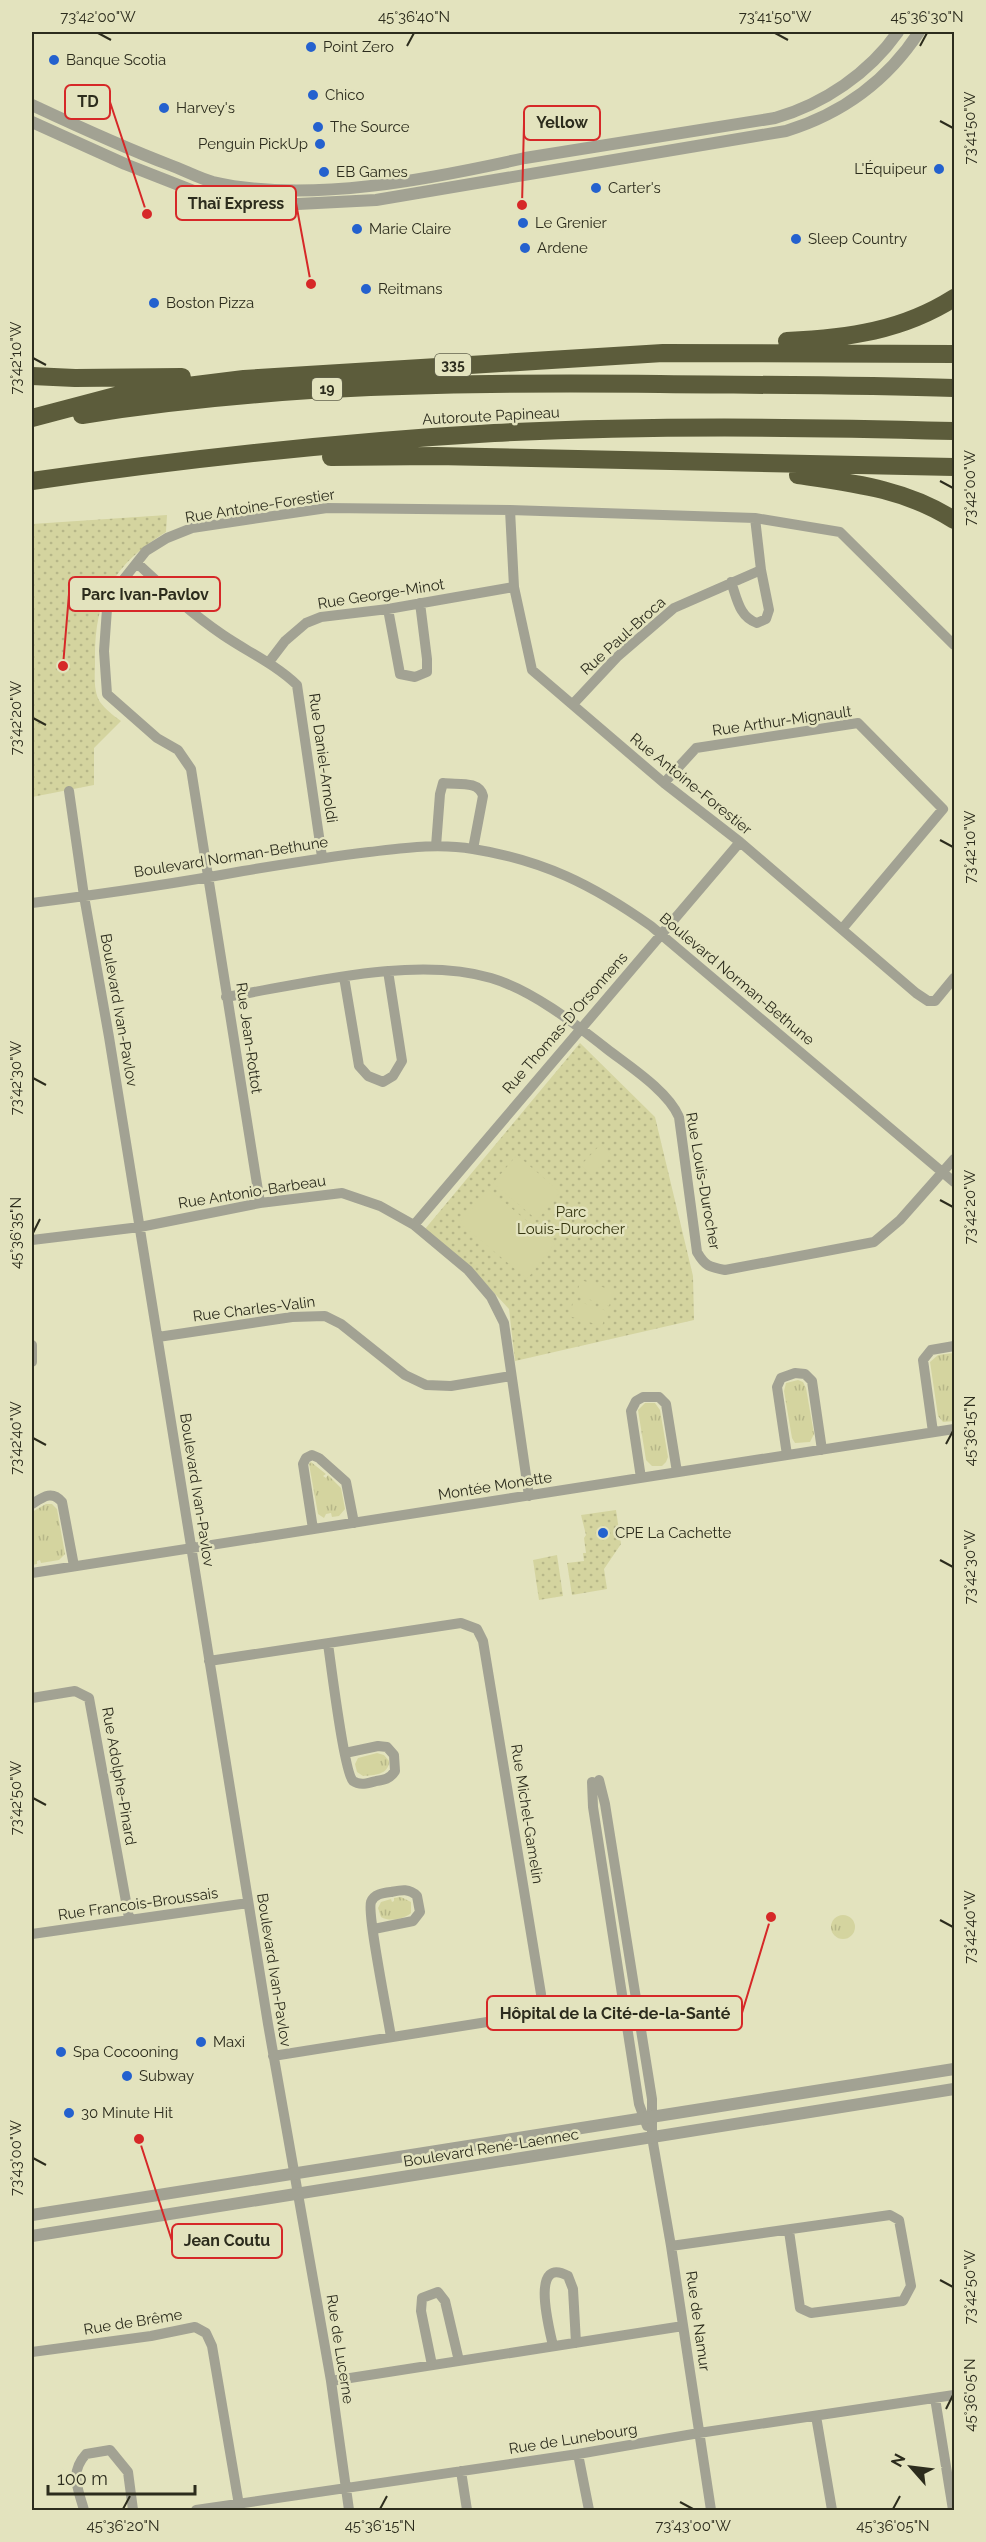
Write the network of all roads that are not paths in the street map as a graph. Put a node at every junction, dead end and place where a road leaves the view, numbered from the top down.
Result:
1 (898, 32) edge
2 (919, 32) edge
3 (32, 105) edge
4 (32, 122) edge
5 (954, 298) edge
6 (663, 353) junction
7 (954, 354) edge
8 (32, 376) edge
9 (243, 379) junction
10 (954, 388) edge
11 (32, 418) edge
12 (32, 423) edge
13 (954, 431) edge
14 (191, 461) junction
15 (722, 463) junction
16 (954, 467) edge
17 (32, 481) edge
18 (510, 510) junction
19 (755, 518) junction
20 (954, 520) edge
21 (137, 563) junction
22 (761, 570) junction
23 (731, 582) junction
24 (514, 587) junction
25 (420, 603) junction
26 (388, 609) junction
27 (954, 645) edge
28 (269, 662) junction
29 (573, 705) junction
30 (664, 783) junction
31 (69, 791) dead end
32 (740, 842) junction
33 (436, 846) junction
34 (473, 849) junction
35 (322, 857) junction
36 (208, 878) junction
37 (84, 896) junction
38 (32, 903) edge
39 (842, 929) junction
40 (662, 935) junction
41 (388, 971) junction
42 (345, 977) junction
43 (954, 978) edge
44 (226, 997) junction
45 (580, 1027) junction
46 (954, 1159) edge
47 (943, 1172) junction
48 (954, 1182) edge
49 (260, 1203) junction
50 (414, 1225) junction
51 (140, 1227) junction
52 (32, 1240) edge
53 (158, 1337) junction
54 (32, 1345) edge
55 (954, 1346) edge
56 (32, 1362) edge
57 (511, 1376) junction
58 (954, 1429) edge
59 (933, 1432) junction
60 (822, 1450) junction
61 (787, 1455) junction
62 (677, 1472) junction
63 (641, 1478) junction
64 (529, 1496) junction
65 (32, 1504) edge
66 (354, 1523) junction
67 (313, 1529) junction
68 (191, 1548) junction
69 (74, 1566) junction
70 (32, 1573) edge
71 (327, 1644) junction
72 (208, 1661) junction
73 (32, 1698) edge
74 (345, 1753) junction
75 (595, 1781) dead end
76 (248, 1903) junction
77 (129, 1918) junction
78 (374, 1929) junction
79 (32, 1934) edge
80 (391, 2037) junction
81 (273, 2056) junction
82 (954, 2069) edge
83 (954, 2089) edge
84 (648, 2117) junction
85 (652, 2138) junction
86 (294, 2174) junction
87 (298, 2193) junction
88 (32, 2215) edge
89 (789, 2230) junction
90 (32, 2236) edge
91 (671, 2246) junction
92 (683, 2326) junction
93 (576, 2343) junction
94 (553, 2346) junction
95 (32, 2352) edge
96 (459, 2361) junction
97 (432, 2365) junction
98 (331, 2381) junction
99 (954, 2395) edge
100 (935, 2398) junction
101 (816, 2416) junction
102 (699, 2433) junction
103 (578, 2454) junction
104 (461, 2471) junction
105 (345, 2489) junction
106 (239, 2505) junction
107 (84, 2511) edge
108 (134, 2511) edge
109 (196, 2511) edge
110 (349, 2511) edge
111 (467, 2511) edge
112 (589, 2511) edge
113 (711, 2511) edge
114 (832, 2511) edge
115 (953, 2511) edge

1 - 3 street
2 - 4 street
5 - 6 highway
6 - 7 highway, 335
6 - 9 highway, 335
8 - 9 highway
9 - 11 highway, 335
10 - 12 highway, Autoroute Papineau / 19
13 - 14 highway, Autoroute Papineau
14 - 15 highway
14 - 17 highway, Autoroute Papineau
15 - 16 highway
15 - 20 highway
18 - 19 street, Rue Antoine-Forestier
18 - 21 street, Rue Antoine-Forestier
18 - 24 street, Rue Antoine-Forestier
19 - 22 street
19 - 27 street, Rue Antoine-Forestier
21 - 28 street, Rue Daniel-Arnoldi
21 - 36 street, Rue Antoine-Forestier
22 - 23 street, Rue Paul-Broca
22 - 23 street
23 - 29 street, Rue Paul-Broca
24 - 25 street, Rue George-Minot
24 - 29 street, Rue Antoine-Forestier
25 - 26 street, Rue George-Minot
25 - 26 street
26 - 28 street, Rue George-Minot
28 - 35 street, Rue Daniel-Arnoldi
29 - 30 street, Rue Antoine-Forestier
30 - 32 street, Rue Antoine-Forestier
30 - 39 street, Rue Arthur-Mignault
31 - 37 street, Boulevard Ivan-Pavlov
32 - 39 street, Rue Antoine-Forestier
32 - 40 street, Rue Thomas-D'Orsonnens
33 - 34 street, Boulevard Norman-Bethune
33 - 34 street
33 - 35 street, Boulevard Norman-Bethune
34 - 40 street, Boulevard Norman-Bethune
35 - 36 street, Boulevard Norman-Bethune
36 - 37 street, Boulevard Norman-Bethune
36 - 44 street, Rue Jean-Rottot
37 - 38 street, Boulevard Norman-Bethune
37 - 51 street, Boulevard Ivan-Pavlov
39 - 43 street, Rue Antoine-Forestier
40 - 45 street, Rue Thomas-D'Orsonnens
40 - 47 street, Boulevard Norman-Bethune
41 - 42 street, Rue Louis-Durocher
41 - 42 street
41 - 45 street, Rue Louis-Durocher
42 - 44 street, Rue Louis-Durocher
44 - 49 street, Rue Jean-Rottot
45 - 47 street, Rue Louis-Durocher
45 - 50 street, Rue Thomas-D'Orsonnens
46 - 47 street, Rue Louis-Durocher
47 - 48 street, Boulevard Norman-Bethune
49 - 50 street, Rue Antonio-Barbeau
49 - 51 street, Rue Antonio-Barbeau
50 - 57 street, Rue Antonio-Barbeau
51 - 52 street, Rue Antonio-Barbeau
51 - 53 street, Boulevard Ivan-Pavlov
53 - 57 street, Rue Charles-Valin
53 - 68 street, Boulevard Ivan-Pavlov
54 - 56 street
55 - 59 street
57 - 64 street, Rue Antonio-Barbeau
58 - 59 street, Montée Monette
59 - 60 street, Montée Monette
60 - 61 street, Montée Monette
60 - 61 street
61 - 62 street, Montée Monette
62 - 63 street, Montée Monette
62 - 63 street
63 - 64 street, Montée Monette
64 - 66 street, Montée Monette
65 - 69 street
66 - 67 street, Montée Monette
66 - 67 street
67 - 68 street, Montée Monette
68 - 69 street, Montée Monette
68 - 72 street, Boulevard Ivan-Pavlov
69 - 70 street, Montée Monette
71 - 72 street, Rue Michel-Gamelin
71 - 74 street
71 - 80 street, Rue Michel-Gamelin
72 - 76 street, Boulevard Ivan-Pavlov
73 - 77 street, Rue Adolphe-Pinard
74 - 74 street
75 - 84 street, Rue de Namur
76 - 77 street, Rue Francois-Broussais
76 - 81 street, Boulevard Ivan-Pavlov
77 - 79 street, Rue Francois-Broussais
78 - 78 street
78 - 80 street
80 - 81 street, Rue Michel-Gamelin
81 - 86 street, Boulevard Ivan-Pavlov
82 - 84 street, Boulevard René-Laennec
83 - 85 street, Boulevard René-Laennec
84 - 85 street, Rue de Namur
84 - 86 street, Boulevard René-Laennec
85 - 87 street, Boulevard René-Laennec
85 - 91 street, Rue de Namur
86 - 87 street, Boulevard Ivan-Pavlov
86 - 88 street, Boulevard René-Laennec
87 - 90 street, Boulevard René-Laennec
87 - 98 street, Rue de Lucerne
89 - 89 street
89 - 91 street
91 - 92 street, Rue de Namur
92 - 93 street
92 - 102 street, Rue de Namur
93 - 94 street
93 - 94 street
94 - 96 street
95 - 106 street, Rue de Brême
96 - 97 street
96 - 97 street
97 - 98 street
98 - 105 street, Rue de Lucerne
99 - 100 street, Rue de Lunebourg
100 - 101 street, Rue de Lunebourg
100 - 115 street
101 - 102 street, Rue de Lunebourg
101 - 114 street
102 - 103 street, Rue de Lunebourg
102 - 113 street, Rue de Namur
103 - 104 street, Rue de Lunebourg
103 - 112 street
104 - 105 street, Rue de Lunebourg
104 - 111 street
105 - 106 street, Rue de Lunebourg
105 - 110 street, Rue de Lucerne
106 - 109 street, Rue de Lunebourg
107 - 108 street

